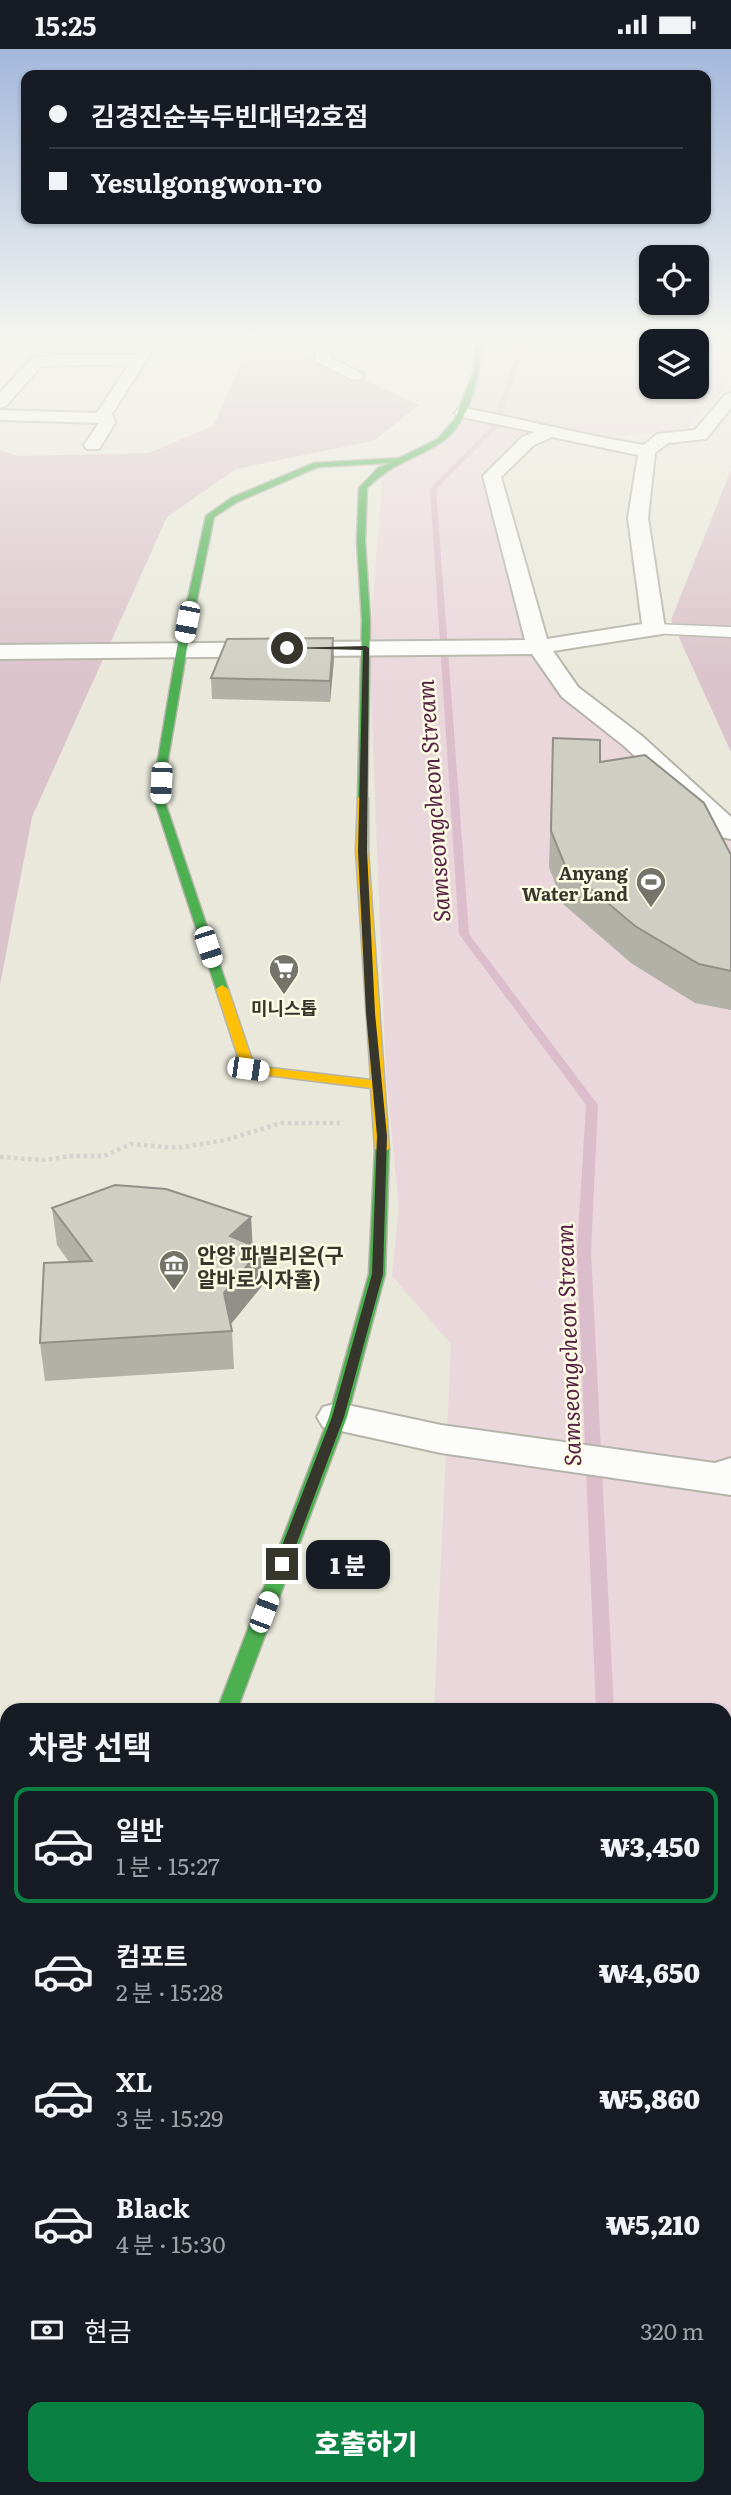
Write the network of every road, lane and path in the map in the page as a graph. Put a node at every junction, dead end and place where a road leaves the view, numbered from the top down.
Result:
1 (412, 454) edge
2 (514, 454) edge
3 (647, 454) edge
4 (401, 460) junction
5 (654, 629) junction
6 (731, 632) edge
7 (538, 647) junction
8 (182, 648) junction
9 (366, 648) junction
10 (0, 652) edge
11 (731, 831) edge
12 (377, 1085) junction
13 (379, 1120) junction
14 (0, 1157) edge
15 (338, 1417) junction
16 (713, 1473) edge
17 (230, 1703) edge

1 - 4 street
2 - 7 street
3 - 5 street
4 - 8 street
4 - 9 street
5 - 6 lane
5 - 7 street
7 - 9 street
7 - 11 street
8 - 9 street
8 - 10 street
8 - 12 street
9 - 12 street
12 - 13 street
13 - 14 path
13 - 15 street
15 - 16 street
15 - 17 street

